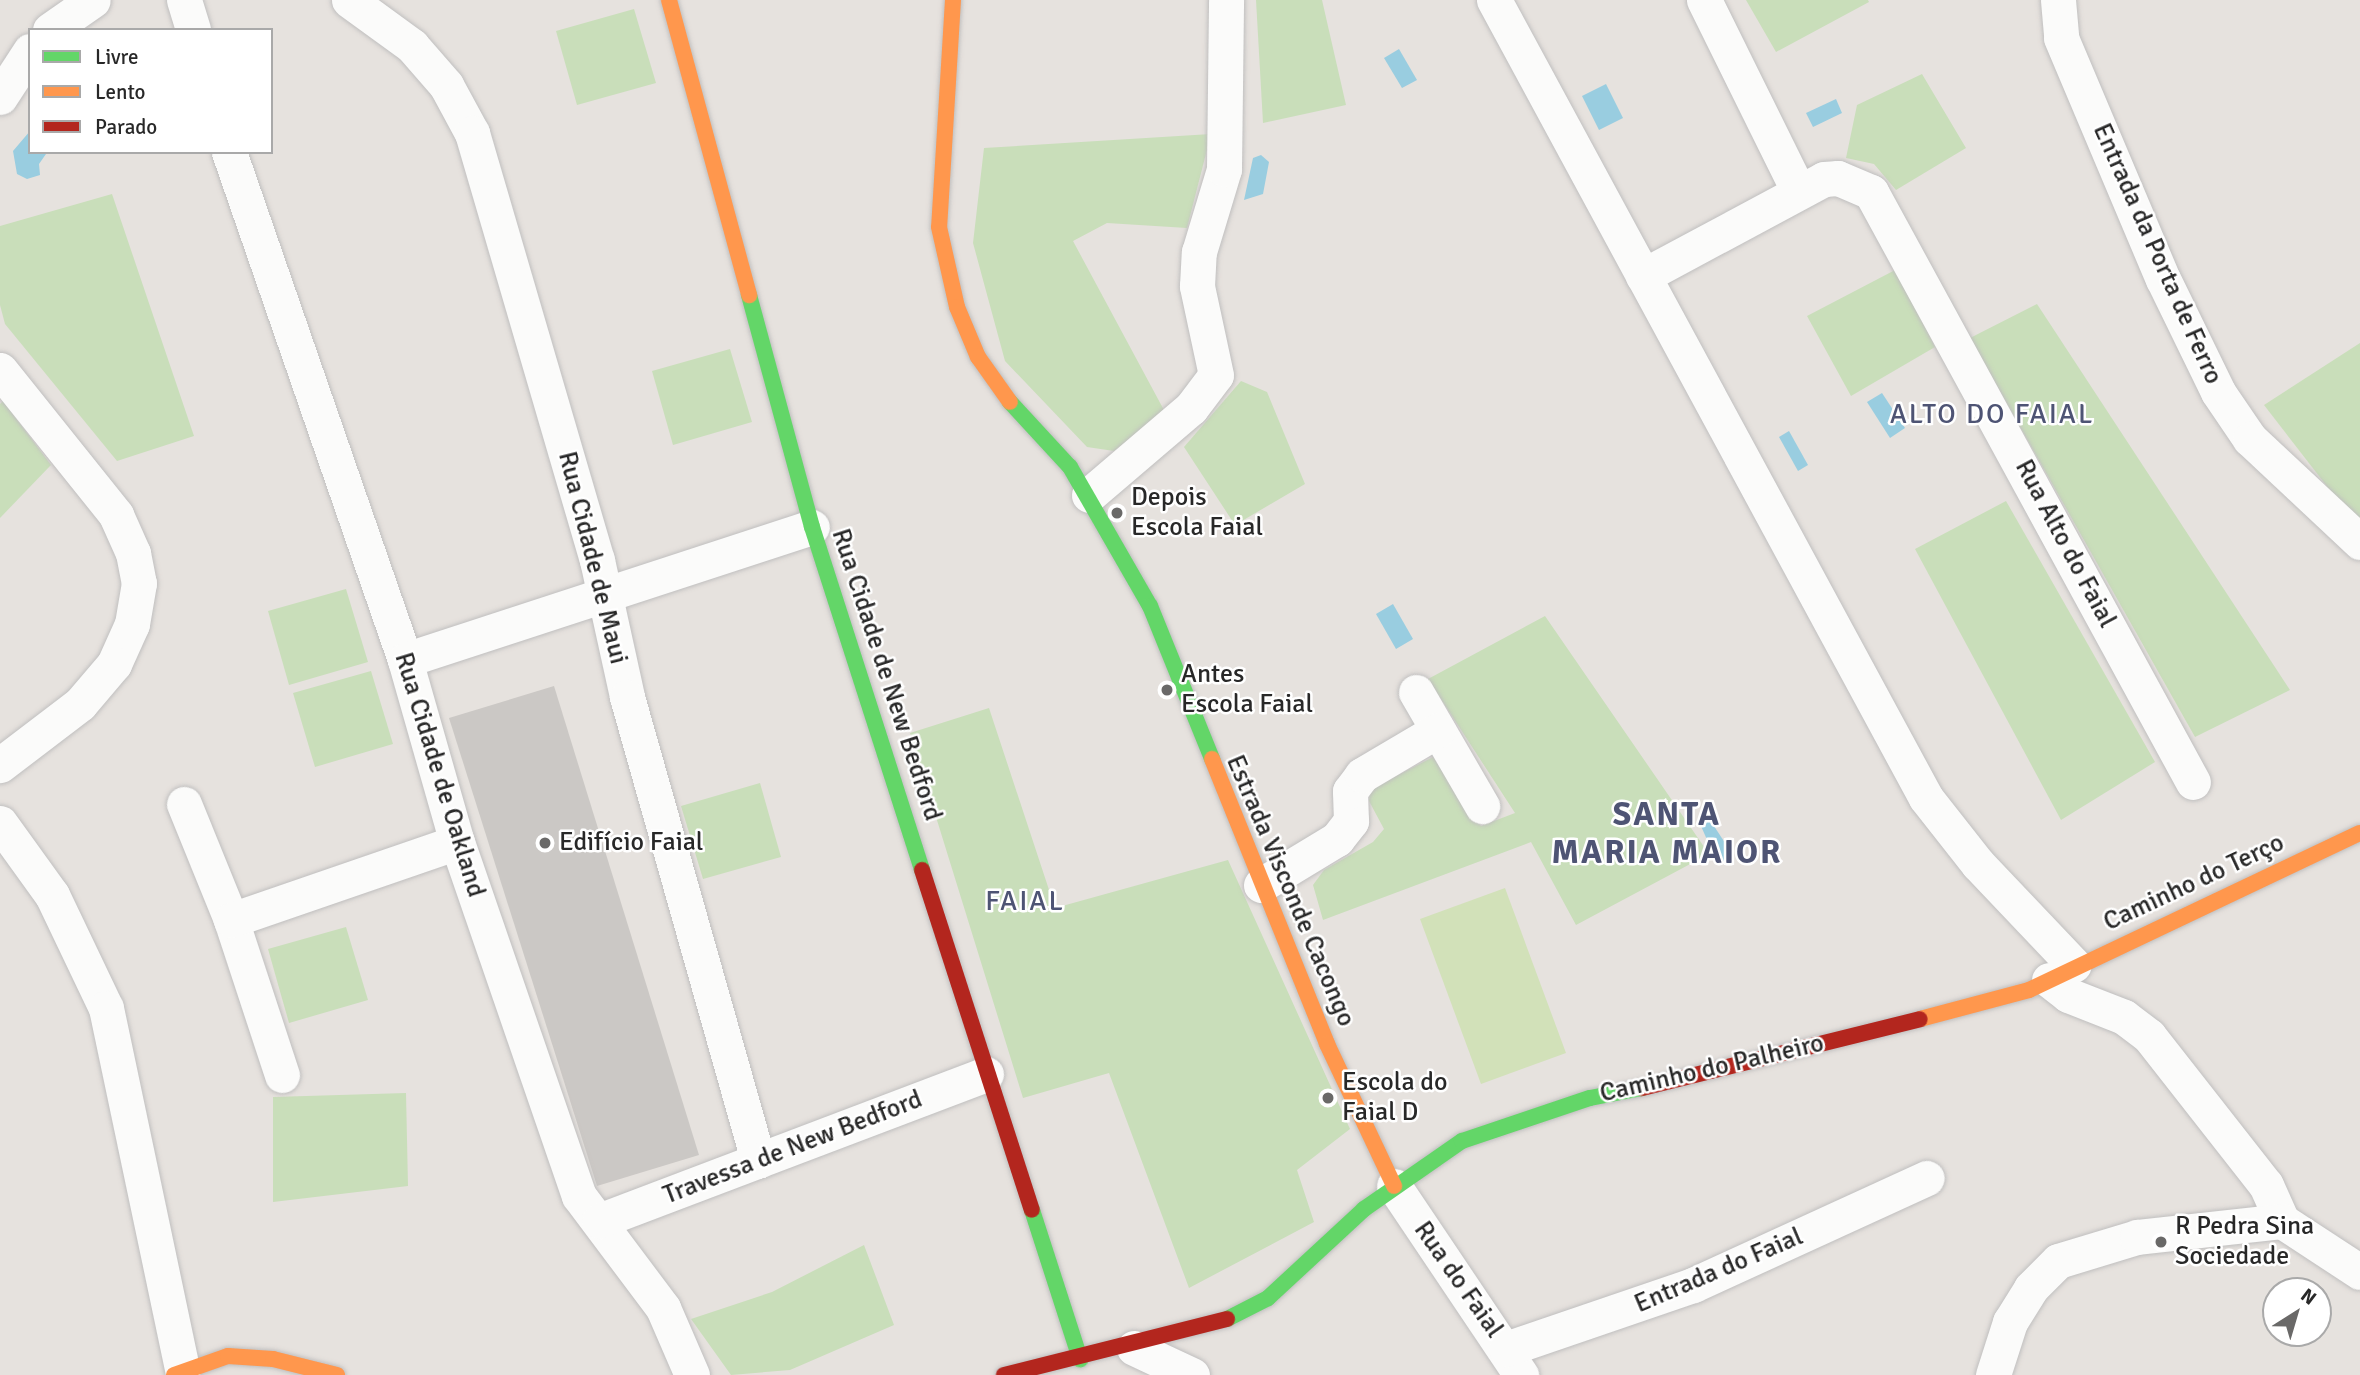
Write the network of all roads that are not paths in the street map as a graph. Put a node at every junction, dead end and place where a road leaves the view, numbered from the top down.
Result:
1 (93, 0) edge
2 (184, 0) edge
3 (349, 0) edge
4 (669, 0) edge
5 (953, 0) edge
6 (1226, 0) edge
7 (1494, 0) edge
8 (1704, 0) edge
9 (2058, 0) edge
10 (53, 28) edge
11 (192, 28) edge
12 (28, 54) edge
13 (0, 97) edge
14 (230, 154) edge
15 (1798, 190) junction
16 (1643, 276) junction
17 (0, 370) edge
18 (1089, 495) junction
19 (812, 527) junction
20 (2360, 542) edge
21 (601, 592) junction
22 (405, 660) junction
23 (1416, 692) dead end
24 (1438, 730) junction
25 (0, 765) edge
26 (2193, 782) dead end
27 (184, 804) dead end
28 (1482, 806) dead end
29 (0, 822) edge
30 (2360, 833) edge
31 (457, 842) junction
32 (1261, 885) junction
33 (231, 920) junction
34 (2062, 972) junction
35 (986, 1074) junction
36 (282, 1075) dead end
37 (758, 1161) junction
38 (1927, 1178) dead end
39 (1394, 1186) junction
40 (599, 1221) junction
41 (2282, 1221) junction
42 (2360, 1272) edge
43 (1134, 1348) junction
44 (1080, 1359) junction
45 (1513, 1362) edge
46 (178, 1373) edge
47 (337, 1375) edge
48 (692, 1375) edge
49 (1004, 1375) edge
50 (1192, 1375) edge
51 (1993, 1375) edge

1 - 10 street
2 - 11 street
3 - 21 street, Rua Cidade de Maui
4 - 19 street, Rua Cidade de New Bedford
5 - 18 street, Estrada Visconde Cacongo
6 - 18 street
7 - 16 street
8 - 15 street
9 - 20 street, Entrada da Porta de Ferro
12 - 13 street
14 - 22 street, Rua Cidade de Oakland
15 - 16 street, Rua Alto do Faial
15 - 26 street, Rua Alto do Faial
16 - 34 street
17 - 25 street
18 - 32 street, Estrada Visconde Cacongo
19 - 21 street
19 - 35 street, Rua Cidade de New Bedford
21 - 22 street
21 - 37 street, Rua Cidade de Maui
22 - 31 street, Rua Cidade de Oakland
23 - 24 street
24 - 28 street
24 - 32 street
27 - 33 street
29 - 46 street
30 - 34 street, Caminho do Terço
31 - 33 street
31 - 40 street, Rua Cidade de Oakland
32 - 39 street, Estrada Visconde Cacongo
33 - 36 street
34 - 39 street, Caminho do Palheiro
34 - 41 street
35 - 37 street, Travessa de New Bedford
35 - 44 street, Rua Cidade de New Bedford
37 - 40 street, Travessa de New Bedford
38 - 45 street, Entrada do Faial
39 - 43 street, Caminho do Palheiro
39 - 45 street, Rua do Faial
40 - 48 street, Rua Cidade de Oakland
41 - 42 street
41 - 51 street
43 - 44 street, Caminho do Palheiro
43 - 50 street
44 - 49 street, Caminho do Palheiro
46 - 47 street

